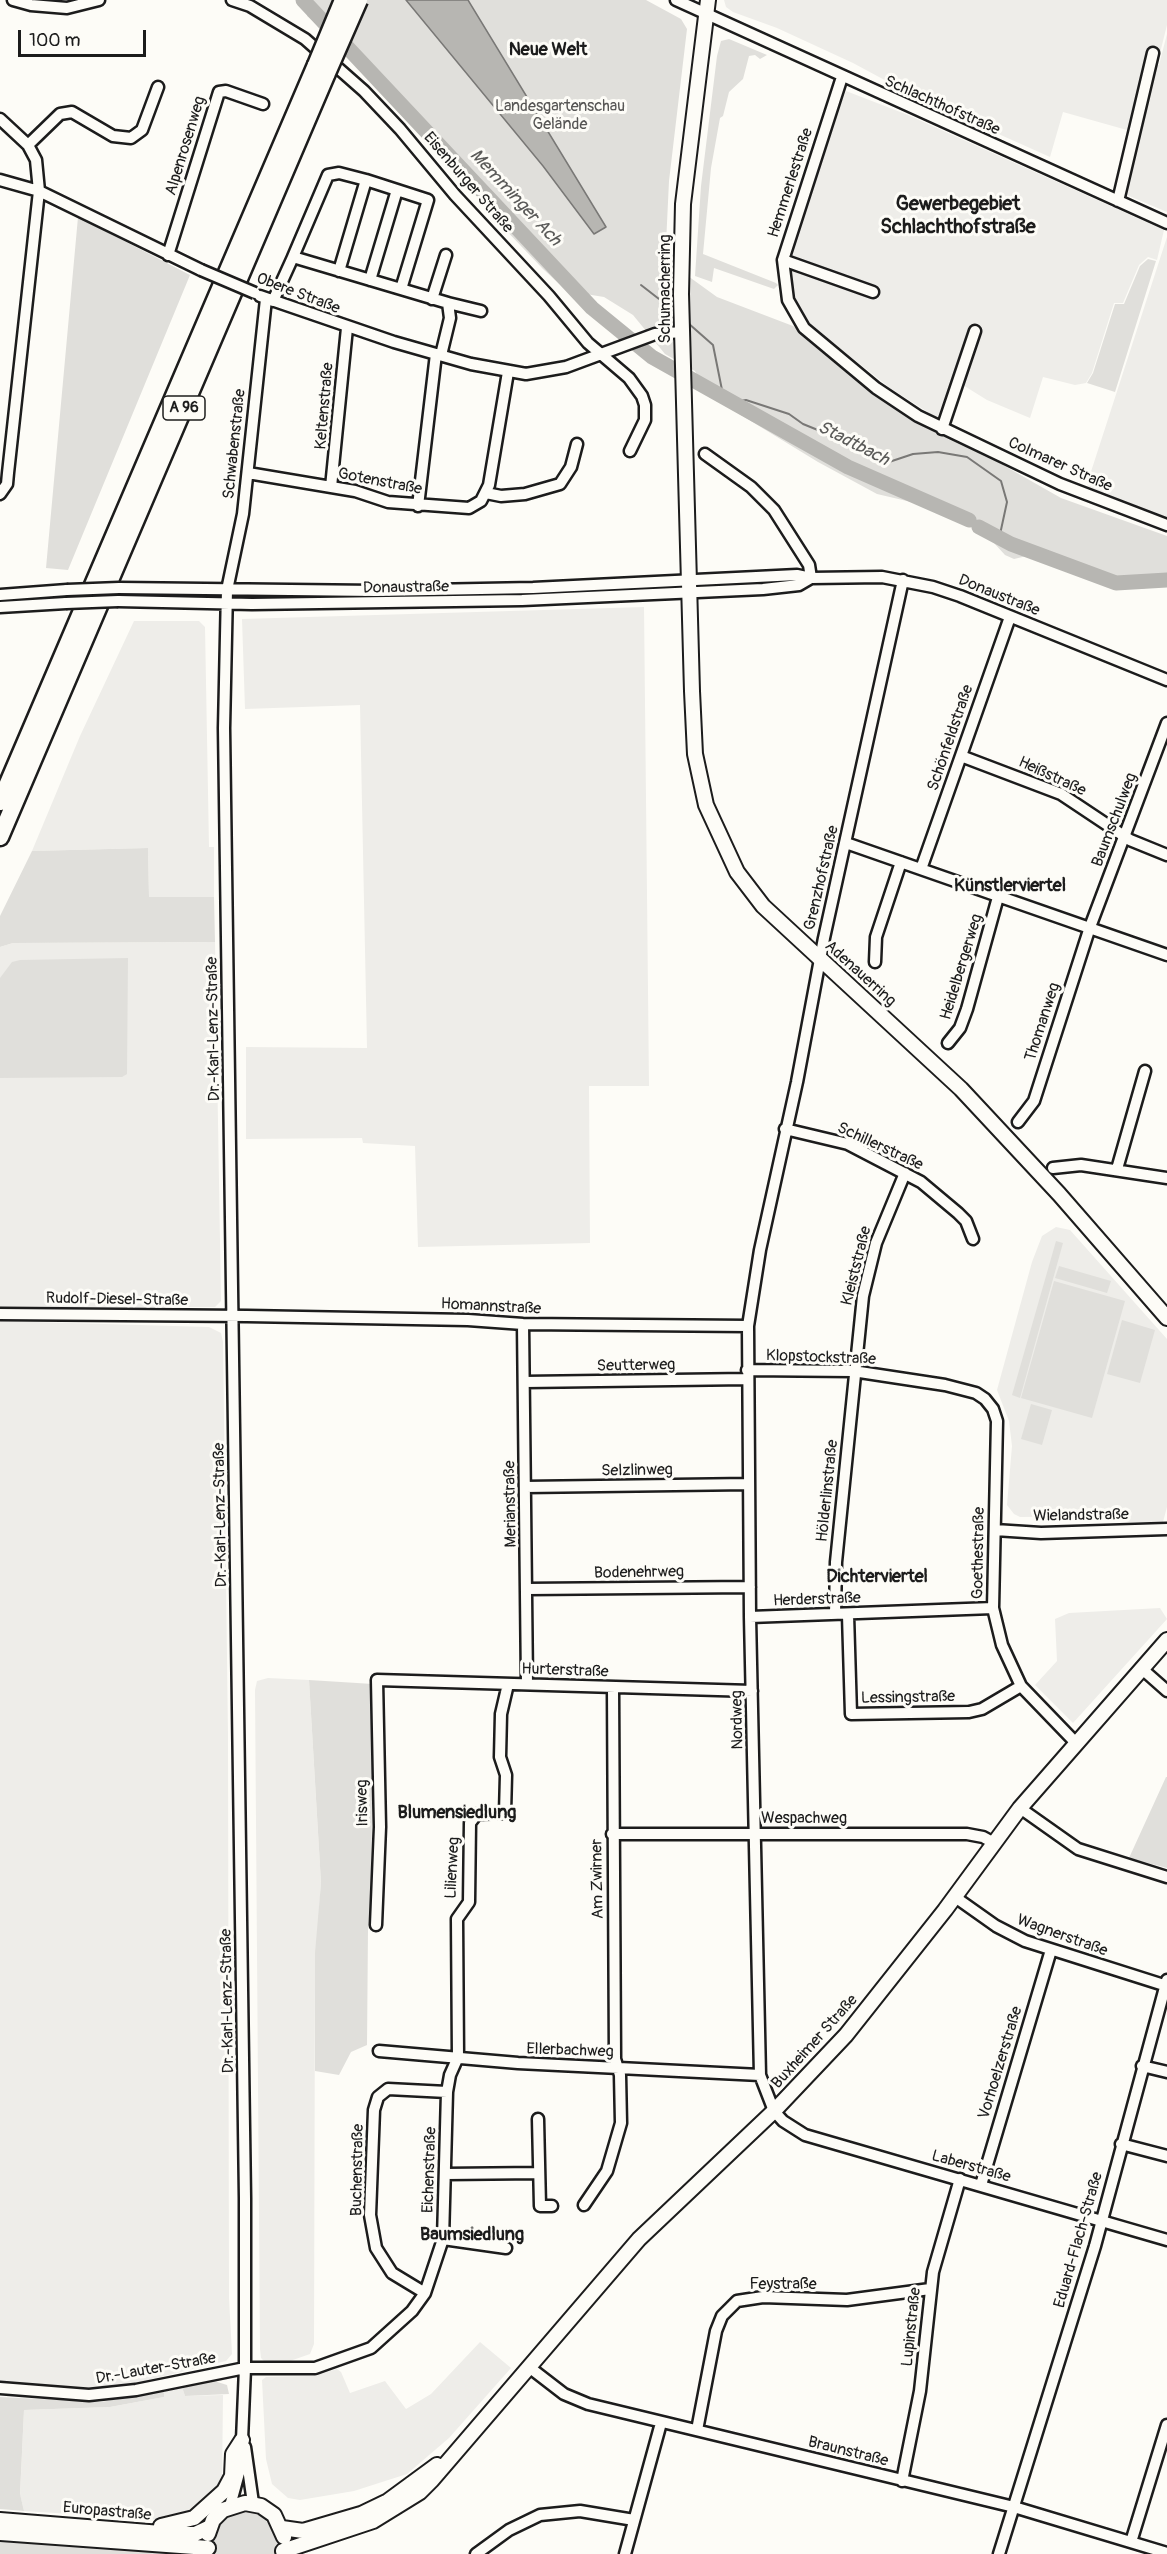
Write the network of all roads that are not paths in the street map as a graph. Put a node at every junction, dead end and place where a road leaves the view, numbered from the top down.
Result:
1 (13, 0) edge
2 (99, 0) edge
3 (232, 0) edge
4 (344, 0) edge
5 (359, 0) edge
6 (676, 0) edge
7 (708, 0) edge
8 (705, 15) junction
9 (1153, 53) dead end
10 (321, 69) junction
11 (842, 77) junction
12 (158, 87) dead end
13 (263, 104) dead end
14 (0, 118) edge
15 (28, 145) junction
16 (0, 180) edge
17 (366, 180) junction
18 (397, 190) junction
19 (39, 191) junction
20 (1118, 201) junction
21 (1167, 223) edge
22 (168, 255) junction
23 (446, 255) dead end
24 (293, 257) junction
25 (783, 260) junction
26 (339, 271) junction
27 (370, 280) junction
28 (401, 289) junction
29 (873, 292) dead end
30 (432, 298) junction
31 (270, 300) junction
32 (788, 300) joint
33 (448, 303) junction
34 (481, 311) dead end
35 (682, 327) junction
36 (347, 328) junction
37 (975, 331) dead end
38 (439, 355) junction
39 (600, 355) junction
40 (508, 372) junction
41 (942, 429) junction
42 (577, 444) dead end
43 (630, 451) dead end
44 (705, 453) dead end
45 (248, 473) junction
46 (331, 488) junction
47 (486, 493) junction
48 (0, 494) edge
49 (418, 506) junction
50 (1167, 525) edge
51 (811, 578) junction
52 (903, 580) junction
53 (687, 587) junction
54 (227, 590) junction
55 (0, 596) edge
56 (226, 604) junction
57 (0, 607) edge
58 (1010, 616) junction
59 (1167, 680) edge
60 (1167, 723) edge
61 (961, 756) junction
62 (0, 801) edge
63 (0, 837) edge
64 (1125, 837) junction
65 (846, 843) junction
66 (1167, 855) edge
67 (901, 862) junction
68 (921, 869) junction
69 (999, 897) junction
70 (1090, 927) junction
71 (1167, 955) edge
72 (820, 959) junction
73 (875, 962) dead end
74 (948, 1043) dead end
75 (1144, 1071) dead end
76 (1018, 1122) dead end
77 (785, 1129) junction
78 (1053, 1168) dead end
79 (1117, 1169) junction
80 (905, 1173) junction
81 (1167, 1178) edge
82 (973, 1239) dead end
83 (0, 1314) edge
84 (234, 1317) junction
85 (1167, 1318) edge
86 (523, 1324) junction
87 (748, 1326) junction
88 (853, 1371) junction
89 (747, 1375) junction
90 (525, 1382) junction
91 (965, 1390) joint
92 (748, 1484) junction
93 (525, 1487) junction
94 (1167, 1529) edge
95 (995, 1530) junction
96 (750, 1587) junction
97 (527, 1589) junction
98 (993, 1608) junction
99 (836, 1614) junction
100 (848, 1615) junction
101 (750, 1617) junction
102 (1167, 1640) edge
103 (1141, 1668) junction
104 (377, 1680) joint
105 (508, 1684) junction
106 (527, 1684) junction
107 (1021, 1686) junction
108 (613, 1688) junction
109 (752, 1691) junction
110 (1167, 1691) edge
111 (1075, 1742) junction
112 (1020, 1808) junction
113 (612, 1834) junction
114 (755, 1834) junction
115 (994, 1843) junction
116 (1167, 1877) edge
117 (955, 1897) junction
118 (457, 1919) joint
119 (376, 1925) dead end
120 (1050, 1950) junction
121 (1167, 1984) edge
122 (379, 2050) dead end
123 (458, 2057) junction
124 (1142, 2066) junction
125 (619, 2068) junction
126 (1167, 2072) edge
127 (760, 2075) junction
128 (447, 2092) junction
129 (774, 2111) junction
130 (538, 2119) dead end
131 (1121, 2144) junction
132 (1167, 2156) edge
133 (538, 2173) junction
134 (446, 2174) junction
135 (960, 2179) junction
136 (981, 2185) junction
137 (584, 2205) dead end
138 (552, 2206) dead end
139 (1101, 2220) junction
140 (443, 2239) junction
141 (1167, 2240) edge
142 (506, 2248) dead end
143 (930, 2289) junction
144 (425, 2293) junction
145 (529, 2367) junction
146 (245, 2368) junction
147 (0, 2388) edge
148 (661, 2422) junction
149 (1167, 2426) edge
150 (697, 2430) junction
151 (242, 2440) junction
152 (462, 2445) junction
153 (902, 2481) junction
154 (253, 2503) junction
155 (230, 2506) junction
156 (1014, 2507) junction
157 (0, 2520) edge
158 (634, 2520) junction
159 (210, 2527) junction
160 (282, 2528) junction
161 (129, 2530) junction
162 (0, 2533) edge
163 (1131, 2542) junction
164 (208, 2551) edge
165 (282, 2552) edge
166 (1167, 2553) edge
167 (476, 2554) edge
168 (625, 2554) edge
169 (999, 2554) edge

1 - 2 street
3 - 39 street, Eisenburger Straße
4 - 10 highway, A 96, bridge
5 - 10 highway, A 96, bridge
6 - 8 street, Schlachthofstraße
7 - 8 main road, Schumacherring
8 - 11 street, Schlachthofstraße
8 - 35 main road, Schumacherring
9 - 20 street
10 - 62 highway, A 96
10 - 63 highway, A 96
11 - 20 street, Schlachthofstraße
11 - 25 street, Hemmerlestraße
12 - 15 street
13 - 22 street, Alpenrosenweg
14 - 15 street
15 - 19 street
16 - 19 street, Obere Straße
17 - 18 street
17 - 24 street, Schwabenstraße
17 - 26 street
18 - 27 street
18 - 28 street
19 - 22 street, Obere Straße
19 - 48 street
20 - 21 street, Schlachthofstraße
22 - 31 street, Obere Straße, bridge
23 - 30 street
24 - 26 street
24 - 31 street, Schwabenstraße
25 - 29 street
25 - 32 street, Hemmerlestraße
26 - 27 street
27 - 28 street
28 - 30 street
30 - 33 street
31 - 36 street, Obere Straße
31 - 45 street, Schwabenstraße
32 - 41 street, Colmarer Straße
33 - 34 street
33 - 38 street
35 - 39 street, Obere Straße
35 - 53 main road, Schumacherring
36 - 38 street, Obere Straße
36 - 46 street, Keltenstraße
37 - 41 street
38 - 40 street, Obere Straße
38 - 49 street
39 - 40 street, Obere Straße
39 - 43 street
40 - 47 street
41 - 50 street, Colmarer Straße
42 - 47 street
44 - 51 street
45 - 46 street, Gotenstraße
45 - 54 street, Schwabenstraße
46 - 49 street, Gotenstraße
47 - 49 street, Gotenstraße
51 - 52 street, Donaustraße
51 - 53 street, Donaustraße
52 - 58 street, Donaustraße
52 - 65 street, Grenzhofstraße
53 - 54 street, Donaustraße
53 - 56 street, Donaustraße
53 - 72 main road, Adenauerring
54 - 55 street, Donaustraße, bridge
54 - 56 street, Dr.-Karl-Lenz-Straße
56 - 57 street, Donaustraße, bridge
56 - 84 street, Dr.-Karl-Lenz-Straße
58 - 59 street, Donaustraße
58 - 61 street, Schönfeldstraße
60 - 64 street, Baumschulweg
61 - 64 street, Heißstraße
61 - 68 street, Schönfeldstraße
64 - 66 street, Heißstraße
64 - 70 street, Baumschulweg
65 - 67 street
65 - 72 street, Grenzhofstraße
67 - 68 street
67 - 73 street
68 - 69 street
69 - 70 street
69 - 74 street, Heidelbergerweg
70 - 71 street
70 - 76 street, Thomanweg
72 - 77 street, Grenzhofstraße
72 - 85 main road, Adenauerring
75 - 79 street
77 - 80 street, Schillerstraße
77 - 87 street, Grenzhofstraße
78 - 79 street
79 - 81 street
80 - 82 street, Schillerstraße
80 - 88 street, Kleiststraße
83 - 84 street, Rudolf-Diesel-Straße
84 - 86 street, Homannstraße
84 - 146 street, Dr.-Karl-Lenz-Straße
86 - 87 street, Homannstraße
86 - 90 street, Merianstraße
87 - 89 street, Nordweg
88 - 89 street, Klopstockstraße
88 - 91 street, Klopstockstraße
88 - 99 street, Hölderlinstraße
89 - 90 street, Seutterweg
89 - 92 street, Nordweg
90 - 93 street, Merianstraße
91 - 95 street, Goethestraße
92 - 93 street, Selzlinweg
92 - 96 street, Nordweg
93 - 97 street, Merianstraße
94 - 95 street, Wielandstraße
95 - 98 street, Goethestraße
96 - 97 street, Bodenehrweg
96 - 101 street, Nordweg
97 - 106 street, Merianstraße
98 - 100 street, Herderstraße
98 - 107 street, Goethestraße
99 - 100 street, Herderstraße
99 - 101 street, Herderstraße
100 - 107 street, Lessingstraße
101 - 109 street, Nordweg
102 - 103 main road, Buxheimer Straße
103 - 110 street
103 - 111 main road, Buxheimer Straße
104 - 105 street, Hurterstraße
104 - 119 street, Irisweg
105 - 106 street, Hurterstraße
105 - 118 street, Lilienweg
106 - 108 street, Hurterstraße
107 - 111 street, Goethestraße
108 - 109 street, Hurterstraße
108 - 113 street, Am Zwirner
109 - 114 street, Nordweg
111 - 112 main road, Buxheimer Straße
112 - 115 main road, Buxheimer Straße
112 - 116 street
113 - 114 street, Wespachweg
113 - 125 street, Am Zwirner
114 - 115 street, Wespachweg
114 - 127 street, Nordweg
115 - 117 main road, Buxheimer Straße
117 - 120 street, Wagnerstraße
117 - 129 main road, Buxheimer Straße
118 - 123 street, Eichenstraße
120 - 121 street, Wagnerstraße
120 - 136 street, Vorhoelzerstraße
121 - 124 street, Eduard-Flach-Straße
122 - 123 street, Ellerbachweg
123 - 125 street, Ellerbachweg
123 - 128 street, Eichenstraße
124 - 126 street
124 - 131 street, Eduard-Flach-Straße
125 - 127 street, Ellerbachweg
125 - 137 street, Am Zwirner
127 - 129 street, Nordweg
128 - 134 street, Eichenstraße
128 - 144 street, Buchenstraße
129 - 135 street, Laberstraße
129 - 145 main road, Buxheimer Straße
130 - 133 street
131 - 132 street
131 - 139 street, Eduard-Flach-Straße
133 - 134 street
133 - 138 street
134 - 140 street, Eichenstraße
135 - 136 street, Laberstraße
135 - 143 street, Lupinstraße
136 - 139 street, Laberstraße
139 - 141 street, Laberstraße
139 - 156 street, Eduard-Flach-Straße
140 - 142 street
140 - 144 street, Eichenstraße
143 - 150 street, Feystraße
143 - 153 street, Lupinstraße
144 - 146 street, Eichenstraße
145 - 148 street, Braunstraße
145 - 152 main road, Buxheimer Straße
146 - 147 street, Dr.-Lauter-Straße
146 - 151 street, Dr.-Karl-Lenz-Straße
148 - 150 street, Braunstraße
148 - 158 street
149 - 163 street
150 - 153 street, Braunstraße
151 - 154 street, Dr.-Karl-Lenz-Straße
151 - 155 street, Dr.-Karl-Lenz-Straße
151 - 161 main road
152 - 160 main road, Buxheimer Straße
152 - 165 main road, Buxheimer Straße
153 - 156 street, Braunstraße
154 - 155 main road
154 - 160 main road
155 - 159 main road
156 - 163 street, Braunstraße
156 - 169 street, Eduard-Flach-Straße
157 - 161 main road, Europastraße
158 - 167 street
158 - 168 street
159 - 161 main road, Europastraße
159 - 164 main road
160 - 165 main road
162 - 164 main road, Europastraße
163 - 166 street, Braunstraße

